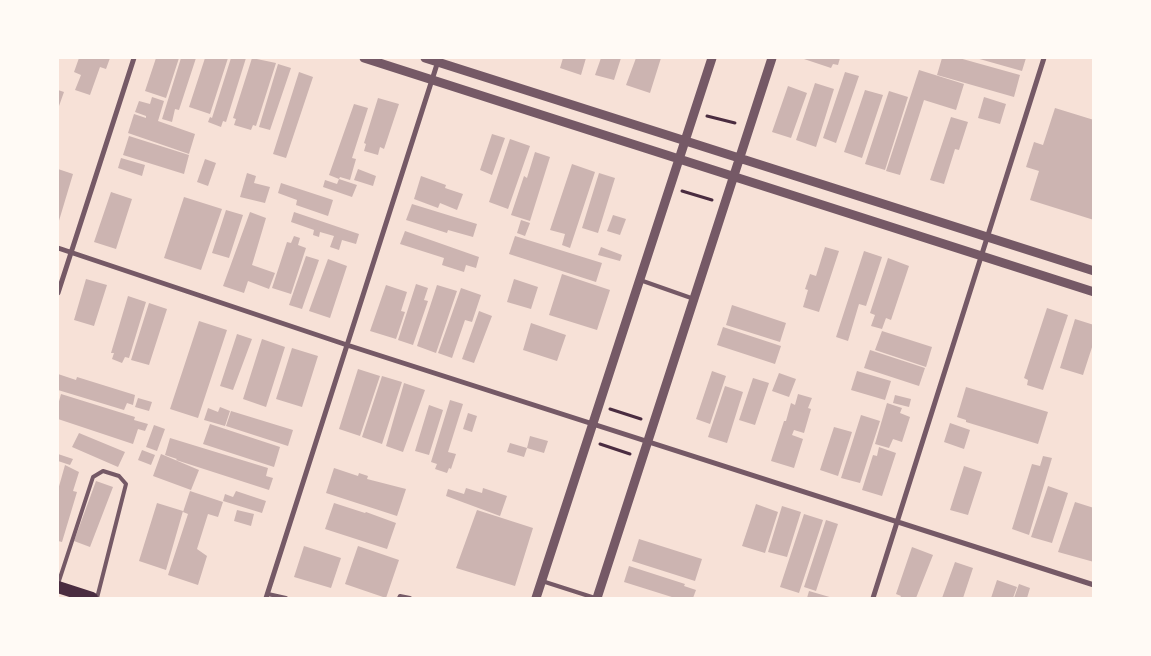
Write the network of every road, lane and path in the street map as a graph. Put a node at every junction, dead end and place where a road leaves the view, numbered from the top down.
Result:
1 (134, 58) edge
2 (364, 58) edge
3 (425, 58) edge
4 (712, 58) edge
5 (772, 58) edge
6 (1044, 58) edge
7 (438, 60) edge
8 (432, 80) junction
9 (699, 114) dead end
10 (735, 123) dead end
11 (685, 141) junction
12 (679, 159) junction
13 (739, 159) junction
14 (734, 177) junction
15 (675, 189) dead end
16 (713, 200) dead end
17 (986, 239) junction
18 (58, 248) edge
19 (71, 253) junction
20 (981, 256) junction
21 (1094, 271) edge
22 (640, 280) junction
23 (1094, 292) edge
24 (58, 294) edge
25 (694, 300) junction
26 (347, 346) junction
27 (604, 408) dead end
28 (641, 420) dead end
29 (593, 424) junction
30 (648, 441) junction
31 (595, 442) dead end
32 (630, 454) dead end
33 (898, 522) junction
34 (542, 581) junction
35 (1094, 585) edge
36 (58, 587) edge
37 (267, 596) edge
38 (92, 598) edge
39 (97, 598) edge
40 (286, 598) edge
41 (398, 598) edge
42 (410, 598) edge
43 (536, 598) edge
44 (596, 598) edge
45 (873, 598) edge

1 - 19 street
2 - 8 street
3 - 7 street
4 - 11 street
5 - 13 street
6 - 17 street
7 - 8 street
7 - 11 street
8 - 12 street
8 - 26 street
9 - 10 path
11 - 12 street
11 - 13 street
12 - 14 street
12 - 22 street
13 - 14 street
13 - 17 street
14 - 20 street
14 - 25 street
15 - 16 path
17 - 20 street
17 - 21 street
18 - 19 street
19 - 24 street
19 - 26 street
20 - 23 street
20 - 33 street
22 - 25 lane
22 - 29 street
25 - 30 street
26 - 29 street
26 - 37 street
27 - 28 path
29 - 30 street
29 - 34 street
30 - 33 street
30 - 44 street
31 - 32 path
33 - 35 street
33 - 45 street
34 - 43 street
34 - 44 lane
36 - 38 main road
36 - 39 lane
37 - 40 lane
41 - 42 lane

